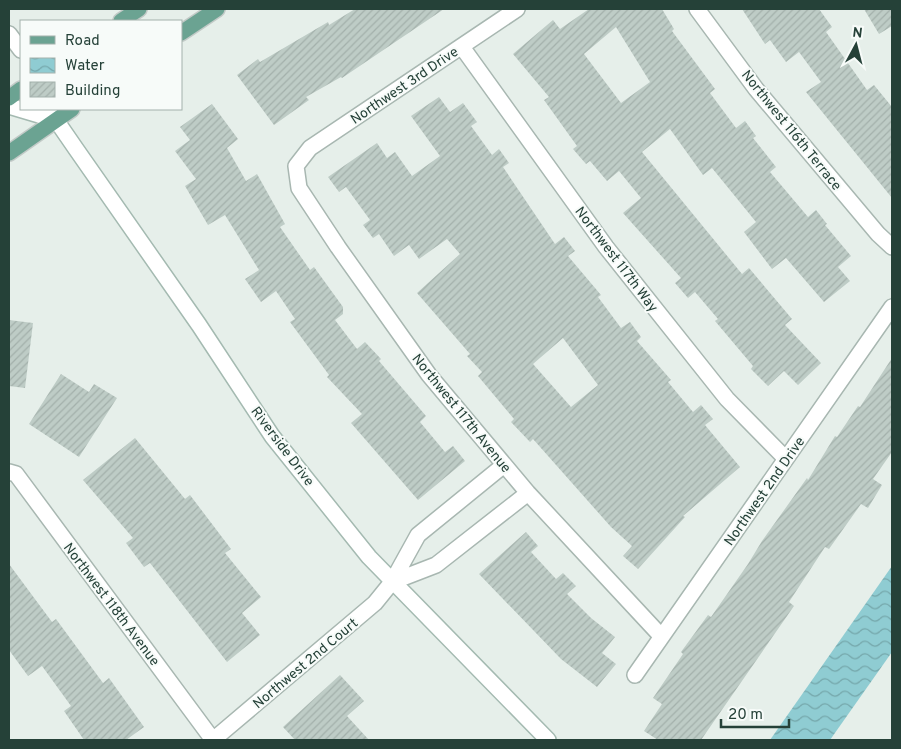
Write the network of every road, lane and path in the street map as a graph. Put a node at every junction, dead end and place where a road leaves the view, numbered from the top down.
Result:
1 (139, 9) edge
2 (217, 9) edge
3 (517, 9) edge
4 (697, 9) edge
5 (122, 20) edge
6 (182, 32) edge
7 (9, 34) edge
8 (462, 48) junction
9 (20, 49) edge
10 (20, 90) edge
11 (9, 98) edge
12 (32, 110) edge
13 (68, 110) edge
14 (54, 114) edge
15 (9, 153) edge
16 (296, 166) joint
17 (892, 247) edge
18 (892, 307) edge
19 (786, 459) junction
20 (504, 465) junction
21 (9, 472) edge
22 (528, 493) junction
23 (392, 582) junction
24 (661, 636) junction
25 (635, 675) dead end
26 (213, 740) edge
27 (548, 740) edge

1 - 5 main road
2 - 6 main road
3 - 8 street, Northwest 3rd Drive
4 - 17 street, Northwest 116th Terrace
7 - 9 street
8 - 16 street, Northwest 3rd Drive
8 - 19 street, Northwest 117th Way
10 - 11 main road
12 - 14 street
13 - 14 main road
14 - 15 main road
14 - 23 street, Riverside Drive
16 - 20 street, Northwest 117th Avenue
18 - 19 street, Northwest 2nd Drive
19 - 24 street, Northwest 2nd Drive
20 - 22 street, Northwest 117th Avenue
20 - 23 street, Northwest 2nd Court
21 - 26 street, Northwest 118th Avenue
22 - 23 street, Northwest 2nd Court
22 - 24 street, Northwest 117th Avenue
23 - 26 street, Northwest 2nd Court
23 - 27 street, Riverside Drive
24 - 25 street, Northwest 2nd Drive

